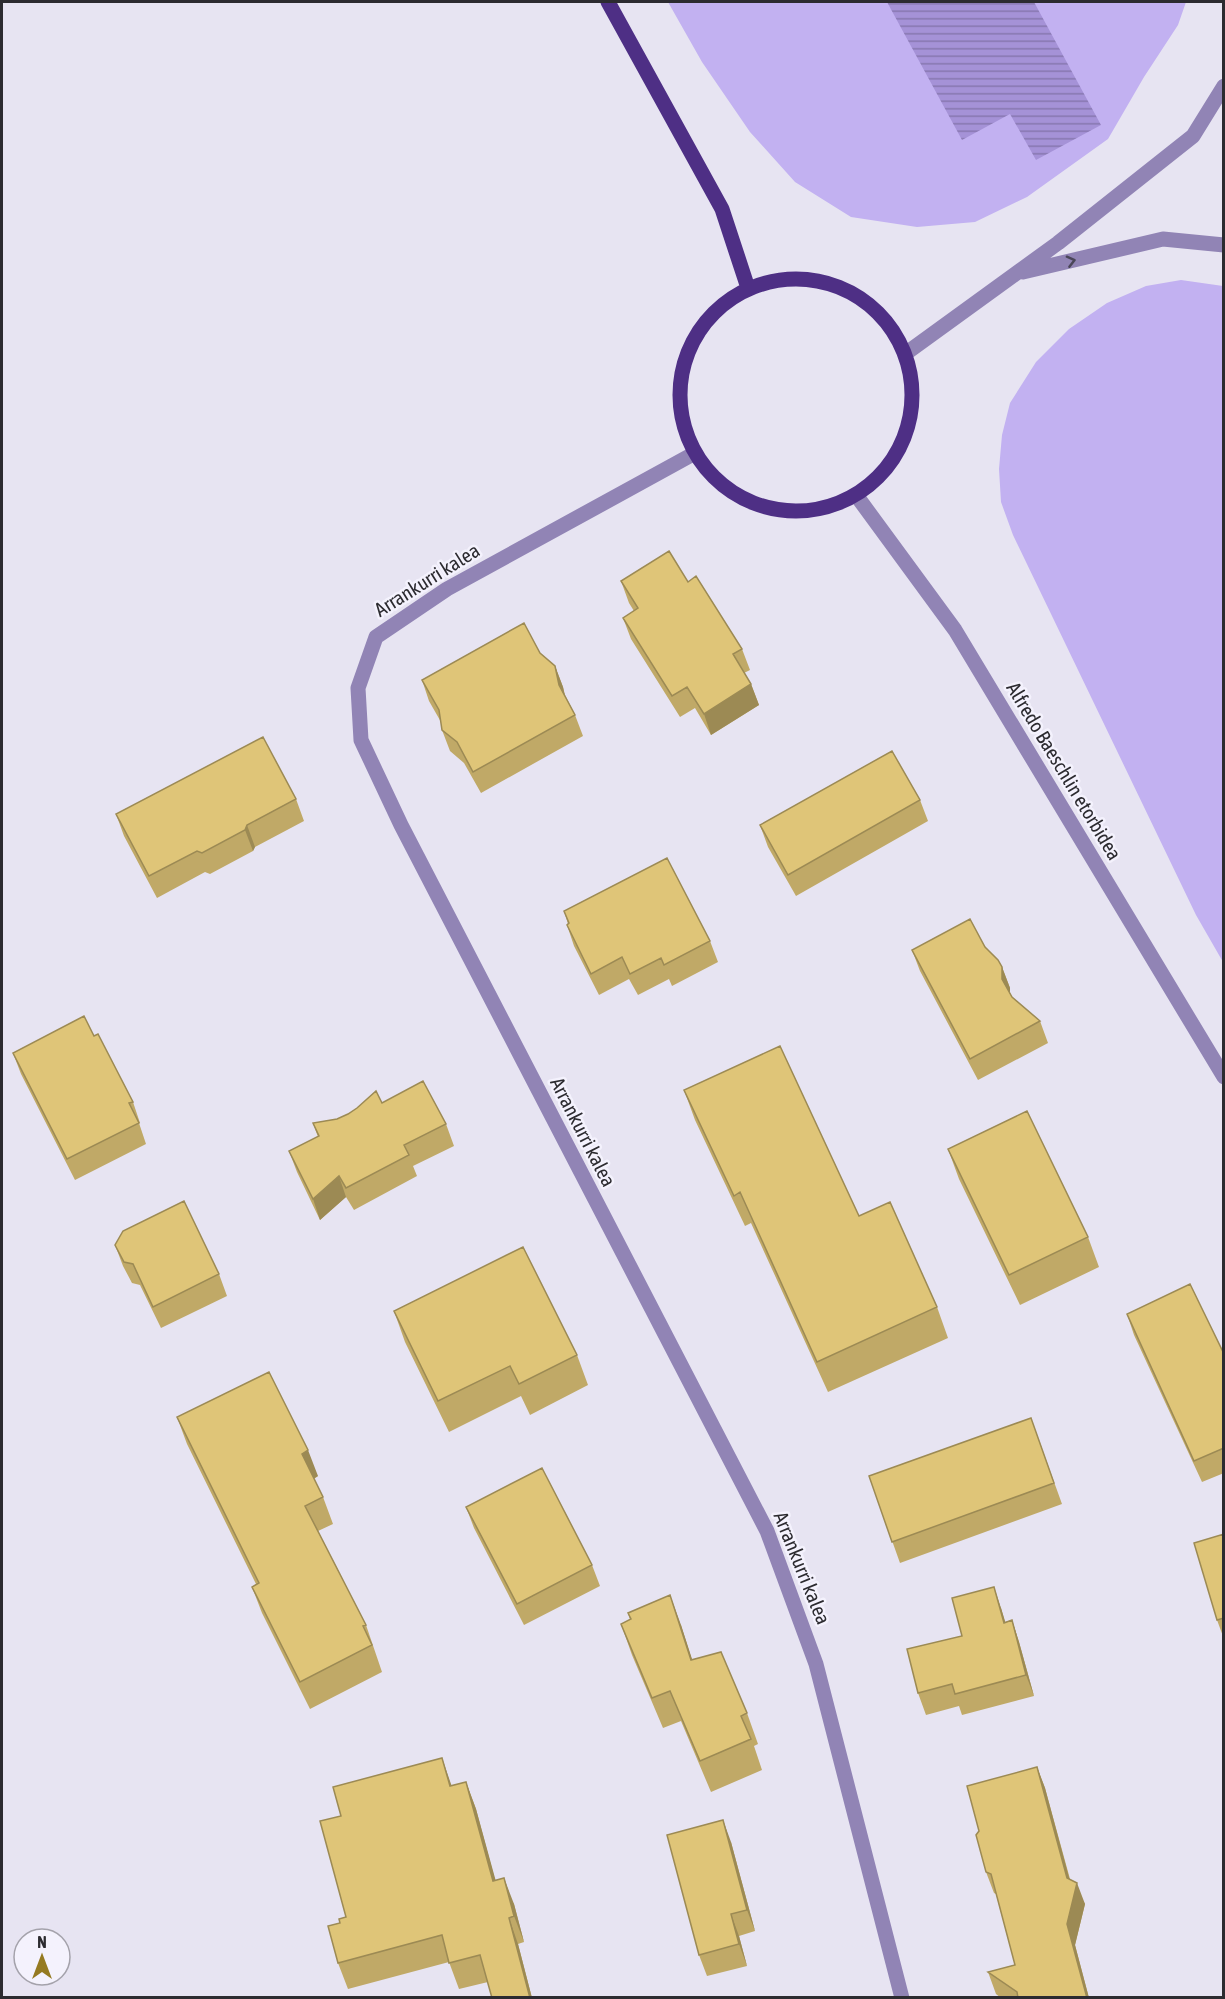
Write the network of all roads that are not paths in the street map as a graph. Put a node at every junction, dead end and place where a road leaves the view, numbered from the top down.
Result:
1 (608, 2) edge
2 (1224, 86) edge
3 (1224, 245) edge
4 (1015, 274) junction
5 (748, 288) junction
6 (905, 354) junction
7 (695, 453) junction
8 (855, 495) junction
9 (1224, 1077) edge
10 (902, 1998) edge

1 - 5 main road
2 - 4 street
4 -> 3 street
4 - 6 street
5 - 6 main road
5 - 7 main road
6 - 8 main road
7 - 8 main road
7 - 10 street, Arrankurri kalea
8 - 9 street, Alfredo Baeschlin etorbidea

